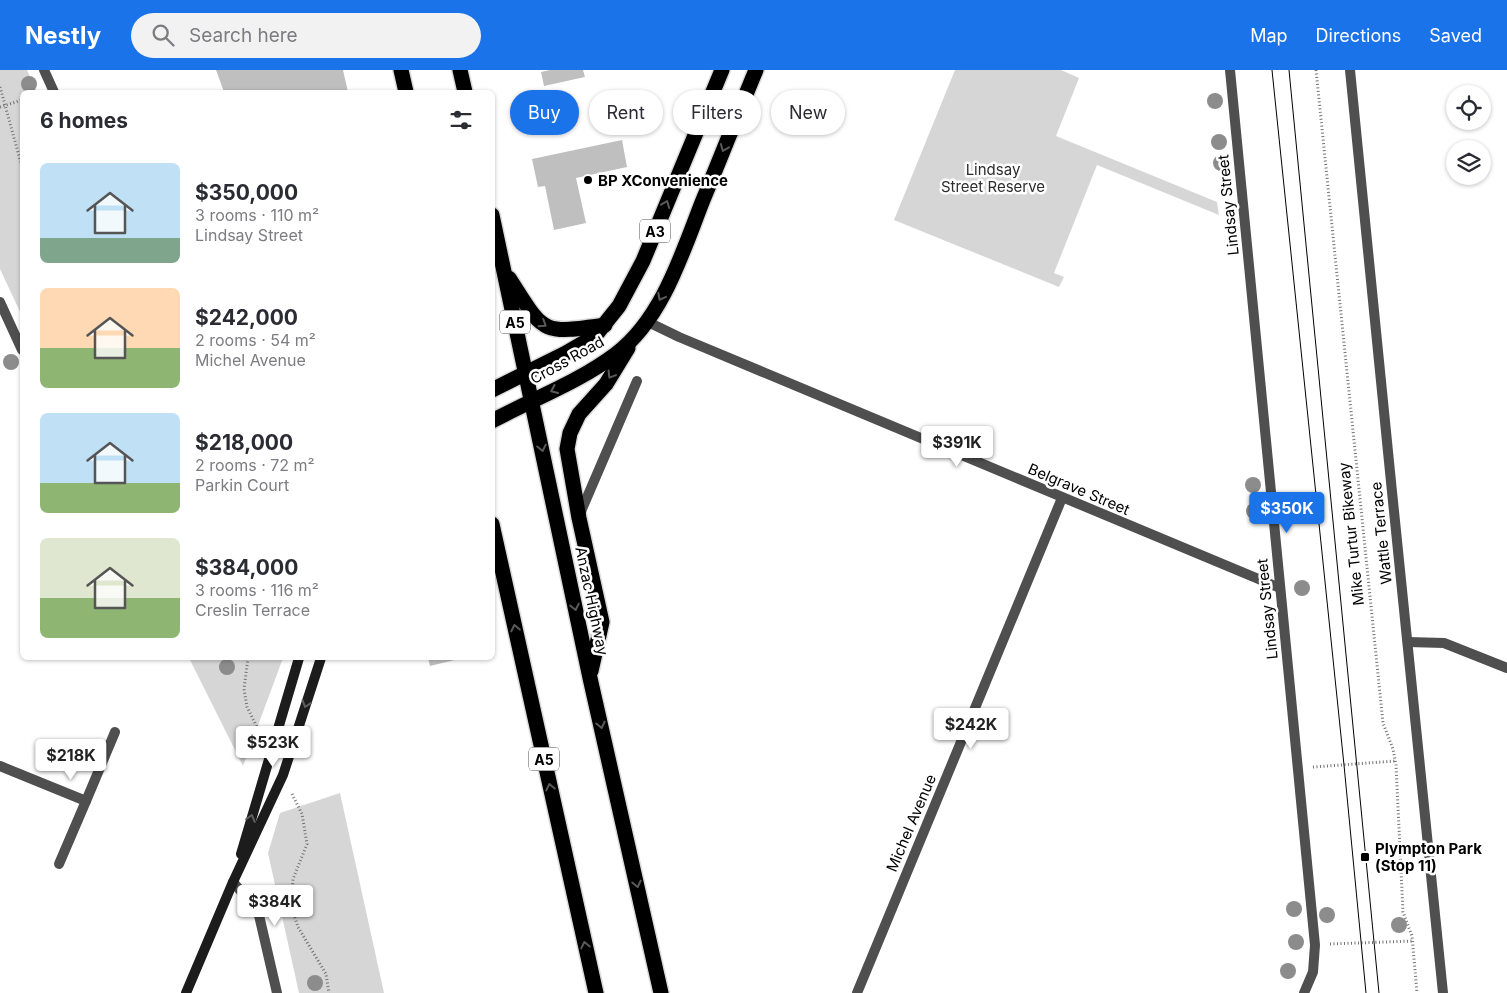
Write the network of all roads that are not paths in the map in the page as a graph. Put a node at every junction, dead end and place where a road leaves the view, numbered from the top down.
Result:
1 (44, 70) edge
2 (401, 70) edge
3 (460, 70) edge
4 (722, 70) edge
5 (756, 70) edge
6 (1230, 70) edge
7 (1350, 70) edge
8 (53, 90) edge
9 (406, 90) edge
10 (465, 90) edge
11 (495, 228) edge
12 (505, 271) junction
13 (0, 302) edge
14 (646, 321) junction
15 (604, 325) junction
16 (637, 334) junction
17 (20, 346) edge
18 (526, 373) junction
19 (637, 382) dead end
20 (495, 388) edge
21 (532, 400) junction
22 (495, 419) edge
23 (1062, 498) junction
24 (579, 518) junction
25 (495, 538) edge
26 (1280, 588) junction
27 (1408, 642) junction
28 (298, 660) edge
29 (319, 660) edge
30 (1507, 668) edge
31 (590, 678) junction
32 (115, 732) dead end
33 (0, 766) edge
34 (86, 801) junction
35 (59, 864) dead end
36 (233, 882) junction
37 (659, 992) edge
38 (186, 993) edge
39 (277, 993) edge
40 (596, 993) edge
41 (857, 993) edge
42 (1304, 993) edge
43 (1443, 993) edge

1 - 8 street
2 - 9 highway
3 - 10 highway
15 -> 4 highway, Cross Road / A3
5 -> 14 highway, Cross Road / A3
6 - 26 street, Lindsay Street
7 - 27 street, Wattle Terrace
11 - 12 highway, Anzac Highway / A5
12 -> 15 highway
12 - 18 highway, Anzac Highway / A5
13 - 17 street
14 - 16 highway, Cross Road / A3
14 - 23 street, Belgrave Street
15 - 18 highway, Cross Road / A3
16 -> 21 highway, Cross Road / A3
16 -> 24 highway
18 - 20 highway, Cross Road / A3
18 - 21 highway, Anzac Highway / A5
19 - 24 street
21 - 22 highway, Cross Road / A3
21 -> 31 highway, Anzac Highway / A5
23 - 26 street, Belgrave Street
23 - 41 street, Michel Avenue
24 - 31 highway
40 -> 25 highway, A5
26 - 42 street, Lindsay Street
27 - 30 street
27 - 43 street, Wattle Terrace
36 -> 28 street
29 -> 36 street
31 -> 37 highway, Anzac Highway / A5
32 - 34 street
33 - 34 street
34 - 35 street
36 - 38 street
36 - 39 street

